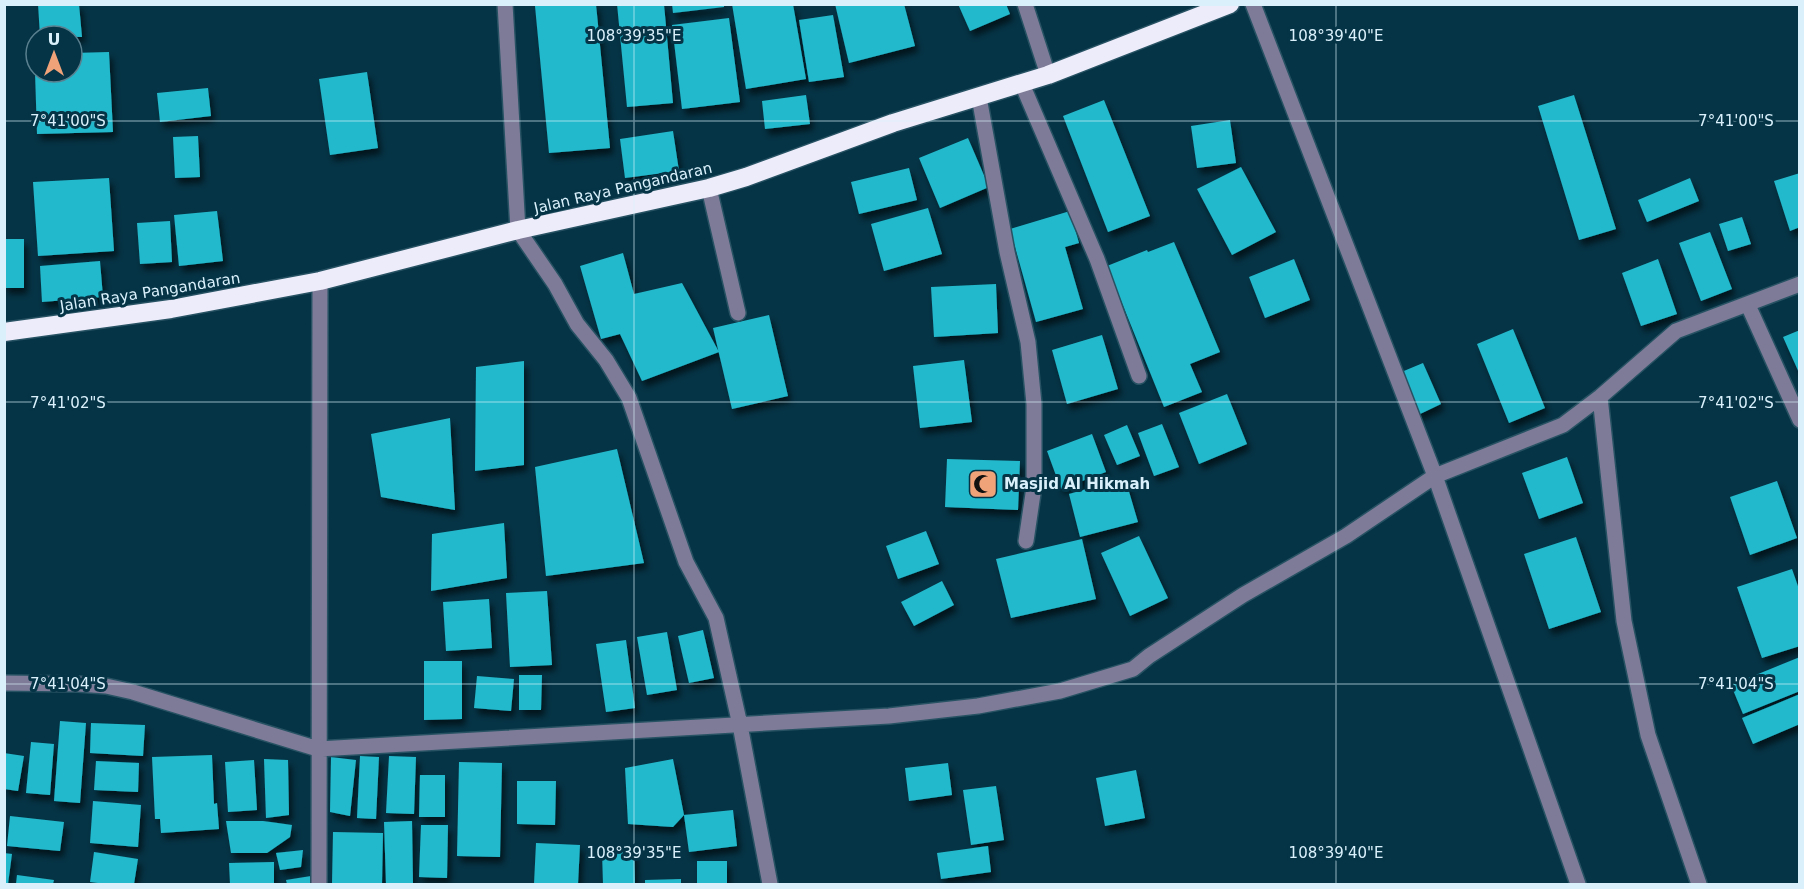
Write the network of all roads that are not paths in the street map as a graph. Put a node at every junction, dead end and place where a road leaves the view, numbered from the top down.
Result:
1 (505, 4) edge
2 (1025, 4) edge
3 (1230, 4) edge
4 (1253, 4) edge
5 (1048, 75) junction
6 (1022, 84) junction
7 (979, 97) junction
8 (709, 188) junction
9 (518, 230) junction
10 (320, 281) junction
11 (1800, 284) edge
12 (1748, 304) junction
13 (738, 313) dead end
14 (4, 332) edge
15 (1139, 376) dead end
16 (1600, 397) junction
17 (1800, 420) edge
18 (1435, 476) junction
19 (1026, 541) dead end
20 (4, 683) edge
21 (740, 725) junction
22 (318, 749) junction
23 (319, 885) edge
24 (770, 885) edge
25 (1578, 885) edge
26 (1699, 885) edge

1 - 9 street
2 - 5 street
3 - 5 highway, Jalan Raya Pangandaran
4 - 18 street
5 - 6 highway, Jalan Raya Pangandaran
6 - 7 highway, Jalan Raya Pangandaran
6 - 15 street
7 - 8 highway, Jalan Raya Pangandaran
7 - 19 street
8 - 9 highway, Jalan Raya Pangandaran
8 - 13 street
9 - 10 highway, Jalan Raya Pangandaran
9 - 21 street
10 - 14 highway, Jalan Raya Pangandaran
10 - 22 street
11 - 12 street
12 - 16 street
12 - 17 street
16 - 18 street
16 - 26 street
18 - 21 street
18 - 25 street
20 - 22 street
21 - 22 street
21 - 24 street
22 - 23 street

